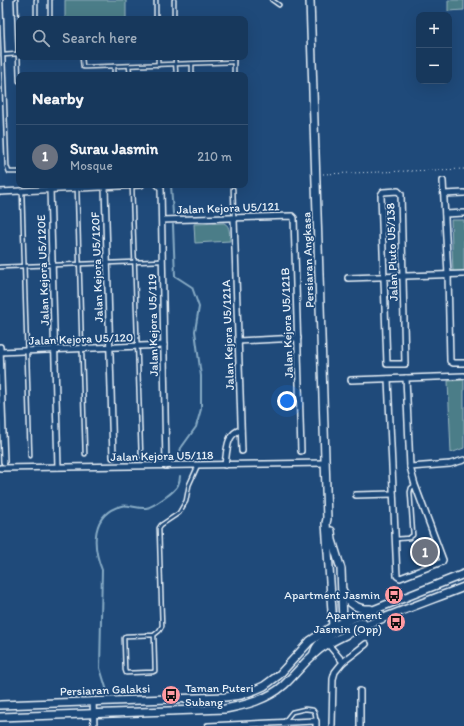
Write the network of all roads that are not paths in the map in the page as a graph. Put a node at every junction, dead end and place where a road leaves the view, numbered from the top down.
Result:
1 (1, 0) edge
2 (16, 0) edge
3 (36, 0) edge
4 (50, 0) edge
5 (156, 0) edge
6 (174, 0) edge
7 (272, 0) edge
8 (310, 0) edge
9 (279, 5) dead end
10 (17, 16) edge
11 (36, 16) edge
12 (50, 16) edge
13 (156, 16) edge
14 (174, 16) edge
15 (16, 54) edge
16 (3, 55) junction
17 (18, 60) edge
18 (82, 60) edge
19 (158, 60) edge
20 (176, 60) edge
21 (234, 62) joint
22 (176, 64) junction
23 (192, 64) junction
24 (158, 65) junction
25 (114, 66) junction
26 (129, 66) junction
27 (19, 72) edge
28 (114, 72) edge
29 (130, 72) edge
30 (176, 72) edge
31 (192, 72) edge
32 (234, 72) edge
33 (16, 172) edge
34 (444, 181) dead end
35 (77, 188) joint
36 (105, 188) edge
37 (132, 188) edge
38 (161, 188) edge
39 (50, 189) junction
40 (233, 189) dead end
41 (22, 191) junction
42 (0, 192) edge
43 (464, 193) edge
44 (444, 194) junction
45 (464, 213) edge
46 (445, 214) junction
47 (294, 218) joint
48 (234, 219) junction
49 (162, 220) junction
50 (162, 261) junction
51 (134, 262) junction
52 (107, 263) junction
53 (80, 264) junction
54 (53, 265) junction
55 (24, 266) junction
56 (0, 267) edge
57 (464, 274) edge
58 (448, 275) junction
59 (403, 276) junction
60 (384, 277) junction
61 (348, 278) dead end
62 (298, 338) junction
63 (238, 341) junction
64 (164, 345) junction
65 (137, 346) junction
66 (0, 347) edge
67 (110, 347) junction
68 (82, 348) junction
69 (55, 350) junction
70 (26, 351) junction
71 (0, 352) edge
72 (464, 363) edge
73 (464, 376) edge
74 (406, 378) junction
75 (388, 379) junction
76 (351, 380) dead end
77 (241, 430) junction
78 (242, 451) dead end
79 (301, 451) dead end
80 (85, 454) dead end
81 (30, 456) dead end
82 (141, 456) dead end
83 (113, 457) dead end
84 (464, 460) edge
85 (4, 462) dead end
86 (325, 463) junction
87 (198, 465) junction
88 (225, 465) junction
89 (166, 466) junction
90 (58, 467) junction
91 (410, 467) junction
92 (0, 468) edge
93 (415, 485) junction
94 (393, 494) junction
95 (356, 495) dead end
96 (327, 519) junction
97 (396, 539) junction
98 (464, 574) edge
99 (464, 587) edge
100 (342, 589) junction
101 (375, 609) junction
102 (377, 621) junction
103 (339, 625) junction
104 (154, 634) junction
105 (328, 644) junction
106 (366, 644) dead end
107 (314, 654) junction
108 (343, 662) junction
109 (360, 691) dead end
110 (94, 701) junction
111 (0, 705) edge
112 (94, 714) junction
113 (0, 717) edge
114 (284, 722) junction
115 (316, 723) edge
116 (94, 726) edge
117 (208, 726) edge
118 (218, 726) edge
119 (332, 726) edge
120 (360, 726) edge

1 - 16 lane
2 - 10 lane
3 - 11 lane
4 - 12 lane
5 - 13 lane
6 - 14 lane
7 - 9 lane
8 - 86 main road, Persiaran Angkasa
15 - 16 lane
16 - 33 lane
17 - 27 lane
18 - 25 lane
19 - 24 lane
20 - 22 lane
21 - 23 lane
21 - 32 lane
22 - 23 lane
22 - 24 lane
22 - 30 lane
23 - 31 lane
24 - 26 lane
25 - 26 lane
25 - 28 lane
26 - 29 lane
34 - 44 street
35 - 39 street
35 - 53 lane
36 - 52 street, Jalan Kejora U5/120F
37 - 51 lane
38 - 49 street, Jalan Kejora U5/119
39 - 41 street
39 - 54 street, Jalan Kejora U5/120E
40 - 48 lane
41 - 42 street
41 - 55 lane
43 - 44 street
44 - 46 street
45 - 46 street
46 - 58 street
47 - 48 street, Jalan Kejora U5/121
47 - 62 street, Jalan Kejora U5/121B
48 - 49 street, Jalan Kejora U5/121
48 - 63 street, Jalan Kejora U5/121A
49 - 50 street, Jalan Kejora U5/119
50 - 51 lane
50 - 64 street, Jalan Kejora U5/119
51 - 52 lane
51 - 65 lane
52 - 53 lane
52 - 67 street, Jalan Kejora U5/120F
53 - 54 lane
53 - 68 lane
54 - 55 lane
54 - 69 street, Jalan Kejora U5/120E
55 - 56 lane
55 - 70 lane
57 - 58 street
58 - 59 street
58 - 72 street
59 - 60 street
59 - 60 street, Jalan Pluto U5/138
59 - 60 street, Jalan Pluto U5/138
60 - 61 street
62 - 63 street
62 - 79 street, Jalan Kejora U5/121B
63 - 77 street, Jalan Kejora U5/121A
64 - 65 street, Jalan Kejora U5/120
64 - 89 street, Jalan Kejora U5/119
65 - 67 street, Jalan Kejora U5/120
65 - 82 lane
66 - 71 street
67 - 68 street, Jalan Kejora U5/120
67 - 83 street, Jalan Kejora U5/120F
68 - 69 street, Jalan Kejora U5/120
68 - 80 lane
69 - 70 street, Jalan Kejora U5/120
69 - 90 street, Jalan Kejora U5/120E
70 - 71 street, Jalan Kejora U5/120
70 - 81 lane
71 - 85 street
73 - 74 street
74 - 75 street
74 - 91 street
75 - 76 street
75 - 94 street
77 - 78 street, Jalan Kejora U5/121A
77 - 88 street
84 - 91 street
86 - 88 street, Jalan Kejora U5/118
86 - 96 main road, Persiaran Angkasa
87 - 88 street, Jalan Kejora U5/118
87 - 89 street, Jalan Kejora U5/118
87 - 104 lane
89 - 90 street, Jalan Kejora U5/118
90 - 92 street, Jalan Kejora U5/118
91 - 93 street
93 - 97 lane
93 - 97 street
94 - 95 street
94 - 97 street
96 - 100 main road, Persiaran Angkasa
96 - 103 main road, Persiaran Angkasa
98 - 101 main road, Persiaran Galaksi
99 - 102 main road, Persiaran Galaksi
100 - 101 main road
100 - 103 main road, Persiaran Angkasa
101 - 103 main road, Persiaran Galaksi
102 - 103 main road
102 - 105 main road, Persiaran Galaksi
103 - 107 main road
103 - 110 main road, Persiaran Galaksi
104 - 104 lane
105 - 107 main road, Persiaran Galaksi
105 - 108 street
106 - 108 street
107 - 112 main road, Persiaran Galaksi
108 - 119 street
109 - 120 street
110 - 111 main road, Persiaran Galaksi
110 - 112 street
112 - 113 main road, Persiaran Galaksi
112 - 116 street
114 - 115 street
114 - 115 lane
114 - 118 street
117 - 118 street

